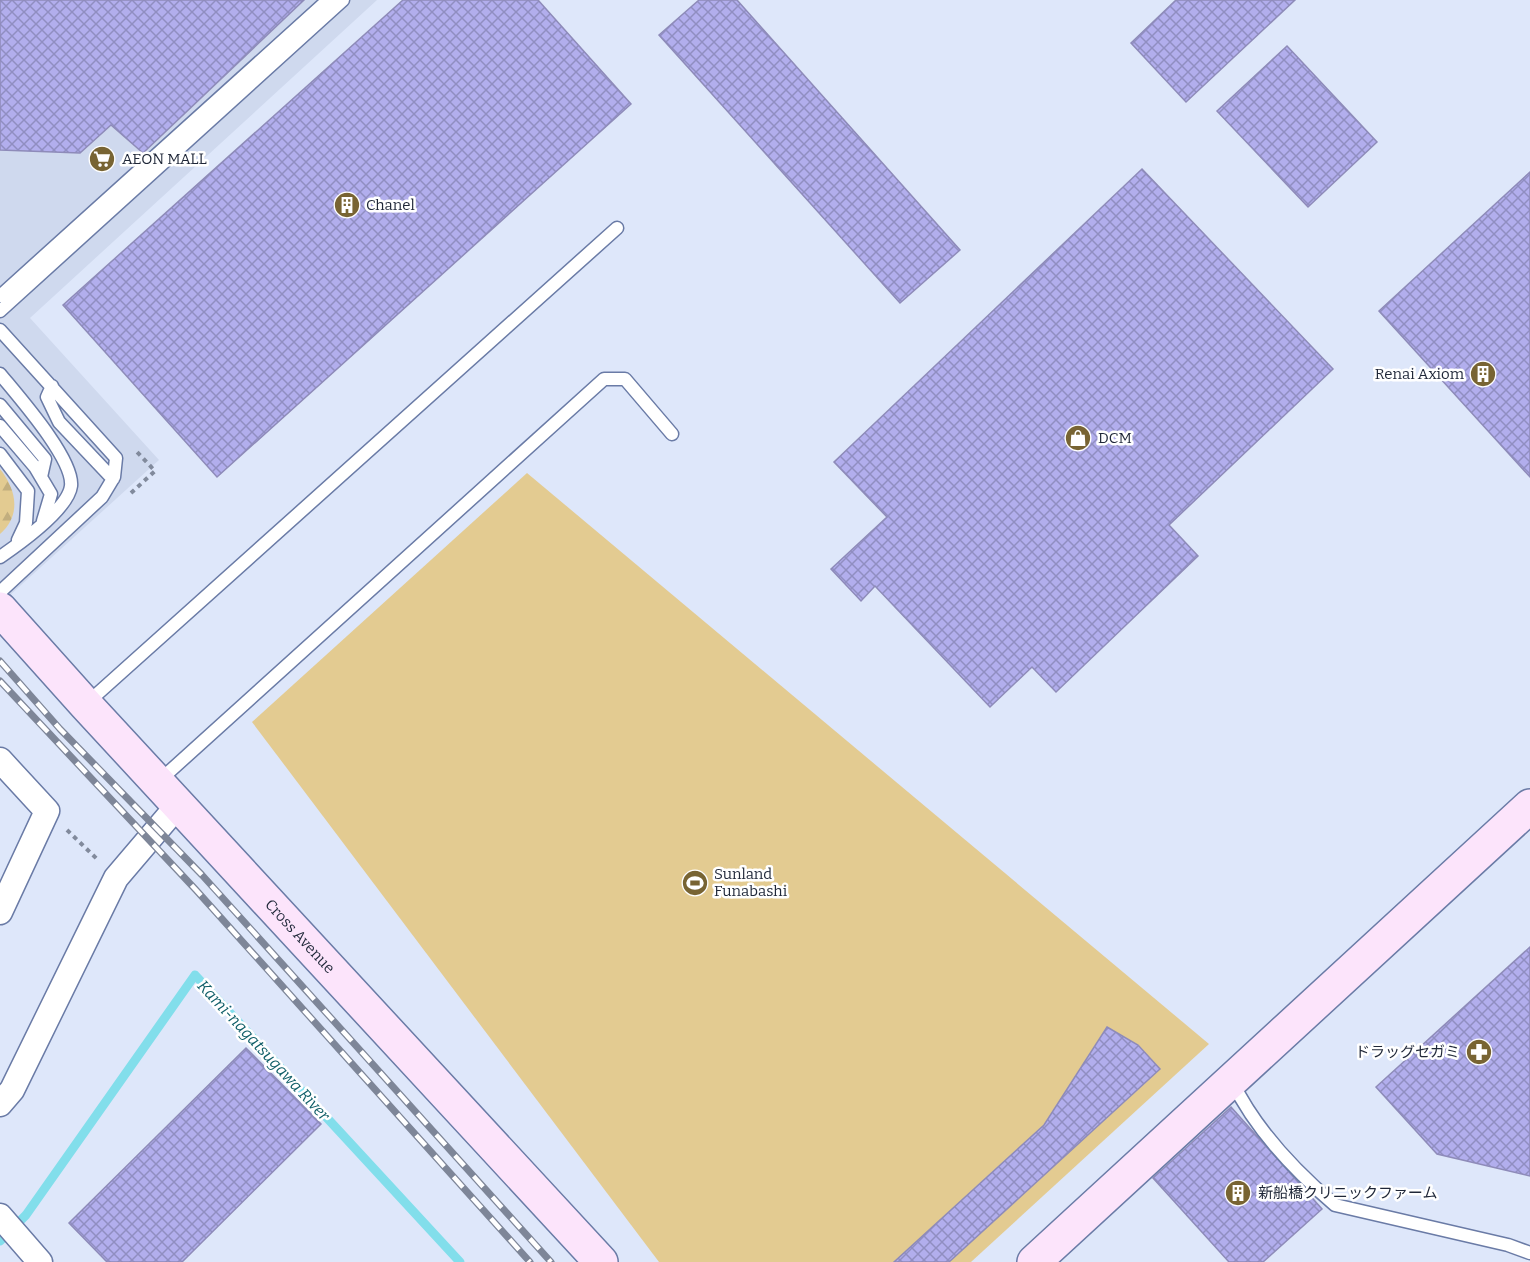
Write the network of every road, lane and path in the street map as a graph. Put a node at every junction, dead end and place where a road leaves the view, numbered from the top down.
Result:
1 (328, 0) edge
2 (343, 0) edge
3 (617, 228) dead end
4 (0, 296) edge
5 (0, 311) edge
6 (0, 330) edge
7 (0, 374) edge
8 (52, 386) junction
9 (0, 405) edge
10 (0, 426) edge
11 (672, 434) dead end
12 (0, 454) edge
13 (41, 477) junction
14 (113, 479) junction
15 (43, 522) junction
16 (14, 547) junction
17 (0, 557) edge
18 (0, 592) edge
19 (0, 609) edge
20 (86, 705) junction
21 (0, 759) edge
22 (169, 793) junction
23 (1530, 806) edge
24 (47, 811) junction
25 (116, 878) junction
26 (1, 908) edge
27 (1232, 1080) junction
28 (0, 1104) edge
29 (0, 1216) edge
30 (1530, 1253) edge
31 (40, 1262) edge
32 (601, 1262) edge
33 (1034, 1262) edge

1 - 4 lane
2 - 5 lane
3 - 20 lane
6 - 8 lane
7 - 15 lane
8 - 14 lane
8 - 14 lane
9 - 13 lane
10 - 13 lane
11 - 22 lane
12 - 16 lane
13 - 15 lane
14 - 18 lane
15 - 16 lane
16 - 17 lane
19 - 20 street, Cross Avenue
20 - 22 street, Cross Avenue
21 - 24 street
22 - 25 street
22 - 32 street, Cross Avenue
23 - 27 street
24 - 25 path
24 - 26 street
25 - 28 street
27 - 30 lane
27 - 33 street
29 - 31 street

